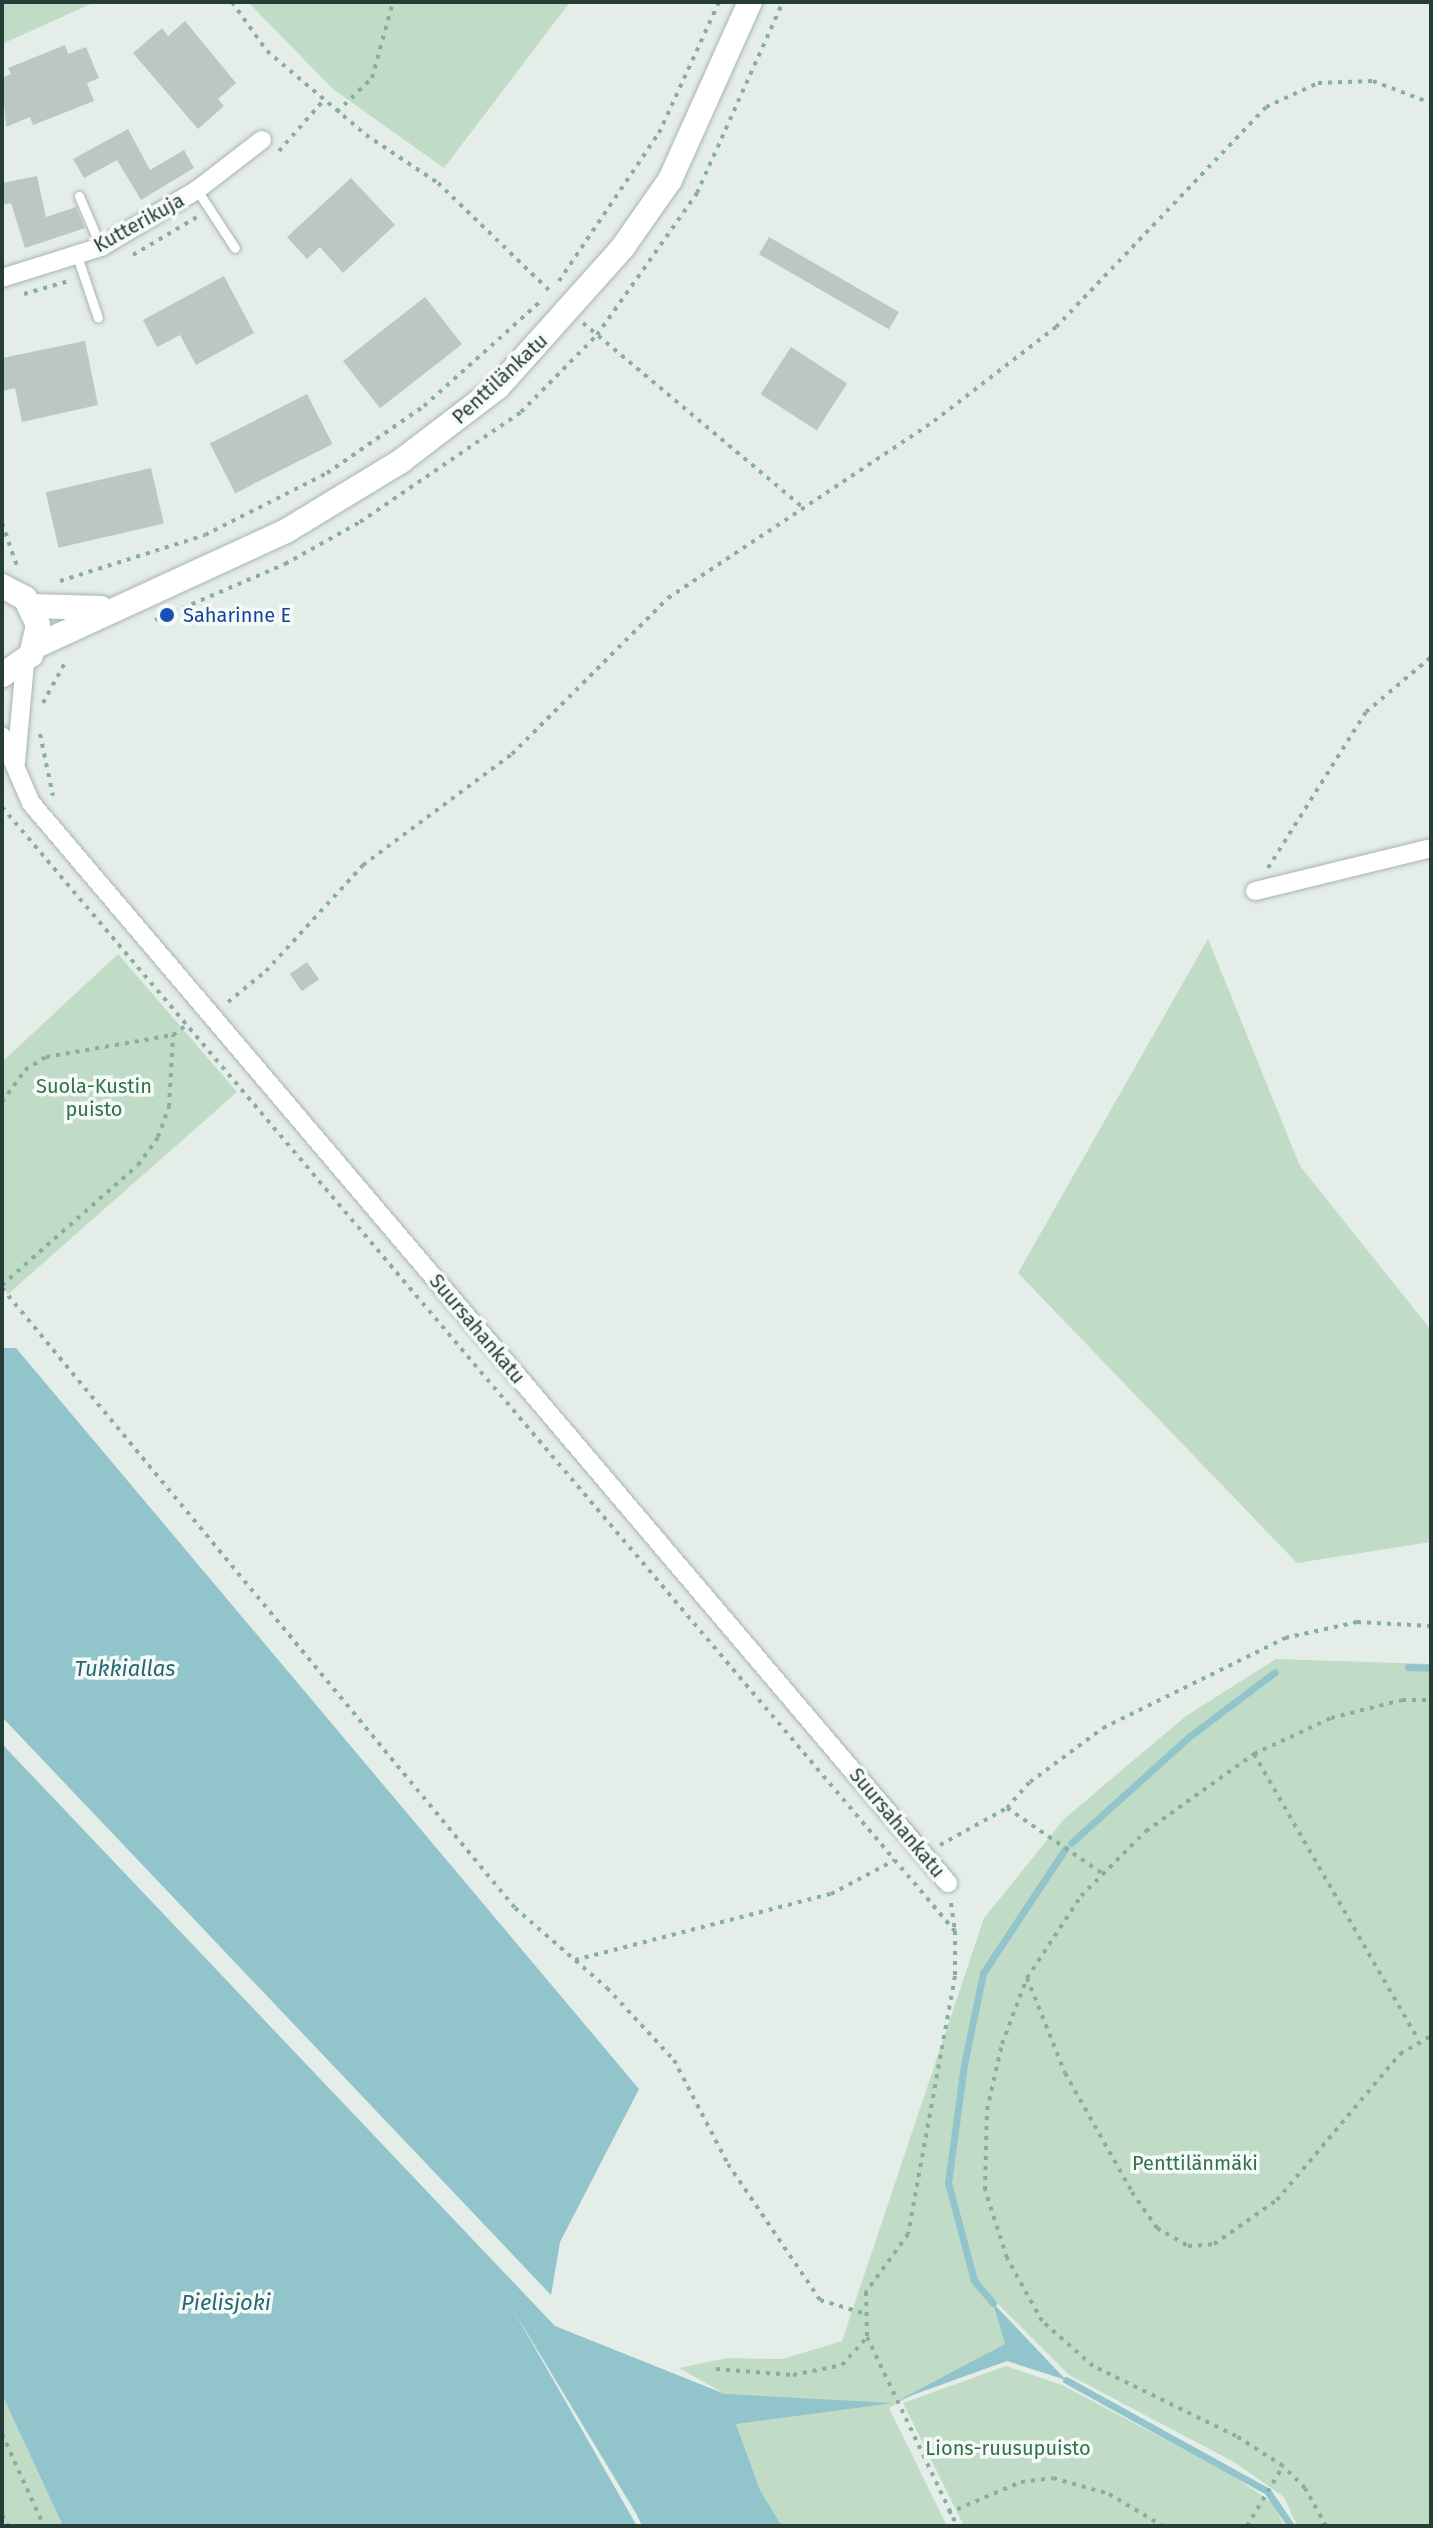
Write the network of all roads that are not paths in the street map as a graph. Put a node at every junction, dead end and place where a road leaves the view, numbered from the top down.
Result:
1 (750, 2) edge
2 (262, 140) dead end
3 (197, 190) junction
4 (79, 196) dead end
5 (101, 247) junction
6 (235, 248) dead end
7 (77, 256) junction
8 (2, 278) edge
9 (98, 318) dead end
10 (2, 570) edge
11 (20, 590) edge
12 (108, 607) junction
13 (30, 654) junction
14 (2, 675) edge
15 (2, 736) edge
16 (15, 769) junction
17 (1431, 848) edge
18 (1255, 891) road end
19 (948, 1883) dead end

1 - 12 street, Penttilänkatu
2 - 3 street, Kutterikuja
3 - 5 street, Kutterikuja
3 - 6 lane
4 - 5 lane
5 - 7 street, Kutterikuja
7 - 8 street, Kutterikuja
7 - 9 lane
10 - 11 street
11 - 12 street
11 - 13 street
12 - 13 street, Penttilänkatu
13 - 14 street, Penttilänkatu
13 - 16 street
15 - 16 street, Suursahankatu
16 - 19 street, Suursahankatu
17 - 18 street

